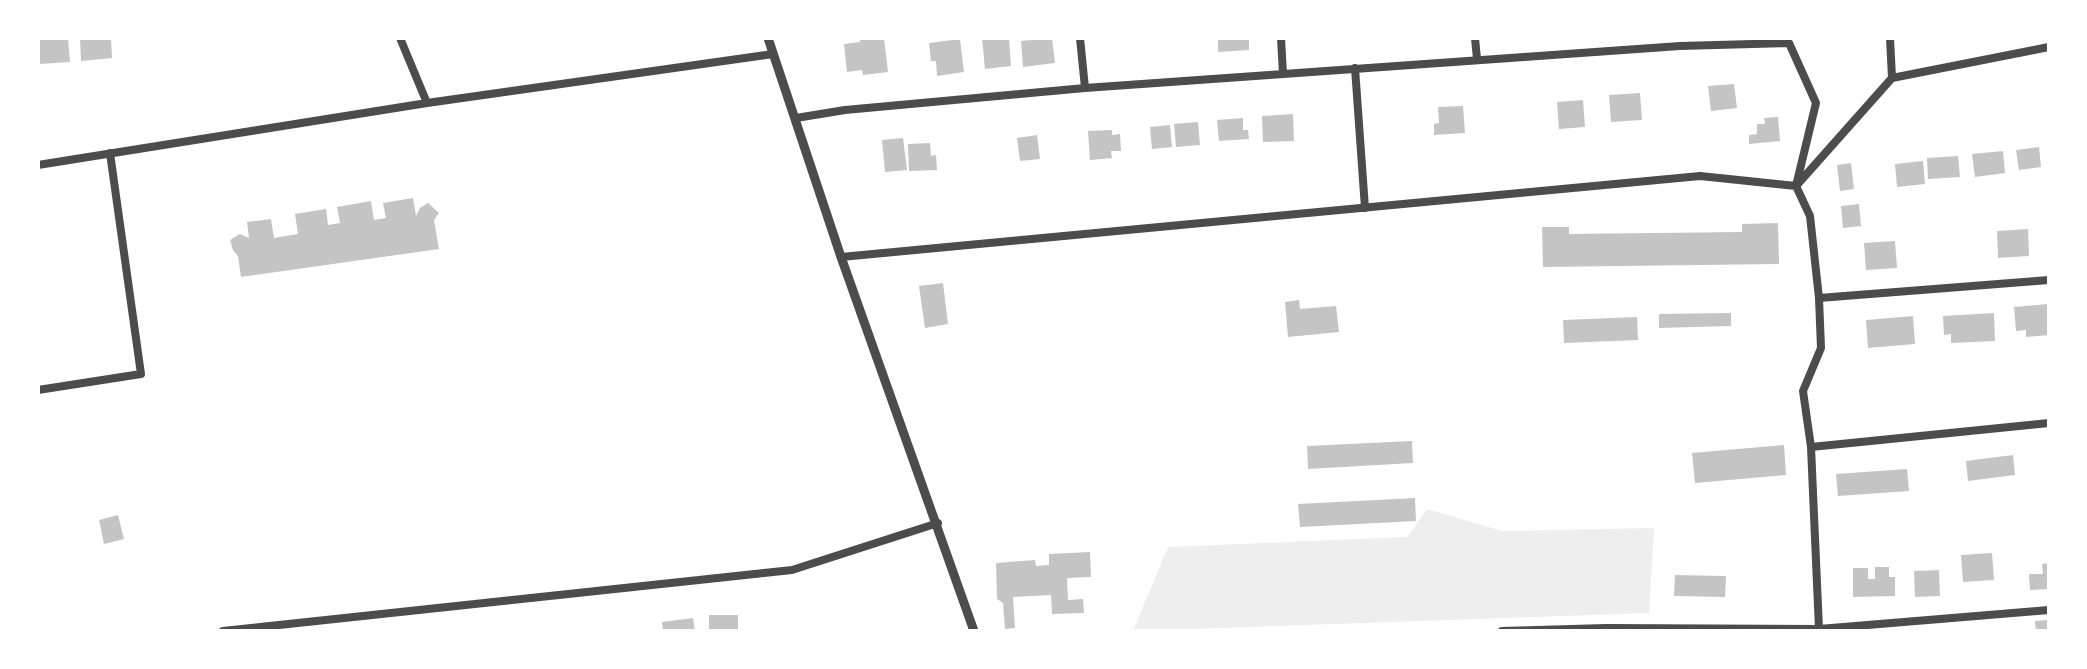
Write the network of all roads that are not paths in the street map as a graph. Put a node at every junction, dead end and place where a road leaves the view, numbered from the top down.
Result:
1 (400, 38) edge
2 (768, 38) edge
3 (1080, 38) edge
4 (1281, 38) edge
5 (1475, 38) edge
6 (1890, 38) edge
7 (1680, 42) edge
8 (2049, 47) edge
9 (773, 54) junction
10 (1477, 59) junction
11 (1355, 68) junction
12 (1283, 74) junction
13 (1892, 78) junction
14 (1085, 88) junction
15 (427, 103) junction
16 (796, 118) junction
17 (110, 153) junction
18 (38, 165) edge
19 (1796, 186) junction
20 (1365, 208) junction
21 (841, 257) junction
22 (2049, 280) edge
23 (1819, 298) junction
24 (38, 390) edge
25 (2049, 423) edge
26 (1811, 447) junction
27 (938, 523) junction
28 (2049, 610) edge
29 (1819, 629) edge
30 (223, 631) edge
31 (974, 631) edge
32 (1502, 631) edge

1 - 15 street
2 - 9 street
3 - 14 street
4 - 12 street
5 - 10 street
6 - 13 street
7 - 10 street
7 - 19 street
8 - 13 street
9 - 15 street
9 - 16 street
10 - 11 street
11 - 12 street
11 - 20 street
12 - 14 street
13 - 19 street
14 - 16 street
15 - 17 street
16 - 21 street
17 - 18 street
17 - 24 street
19 - 20 street
19 - 23 street
20 - 21 street
21 - 27 street
22 - 23 street
23 - 26 street
25 - 26 street
26 - 29 street
27 - 30 street
27 - 31 street
28 - 29 street
29 - 32 street

